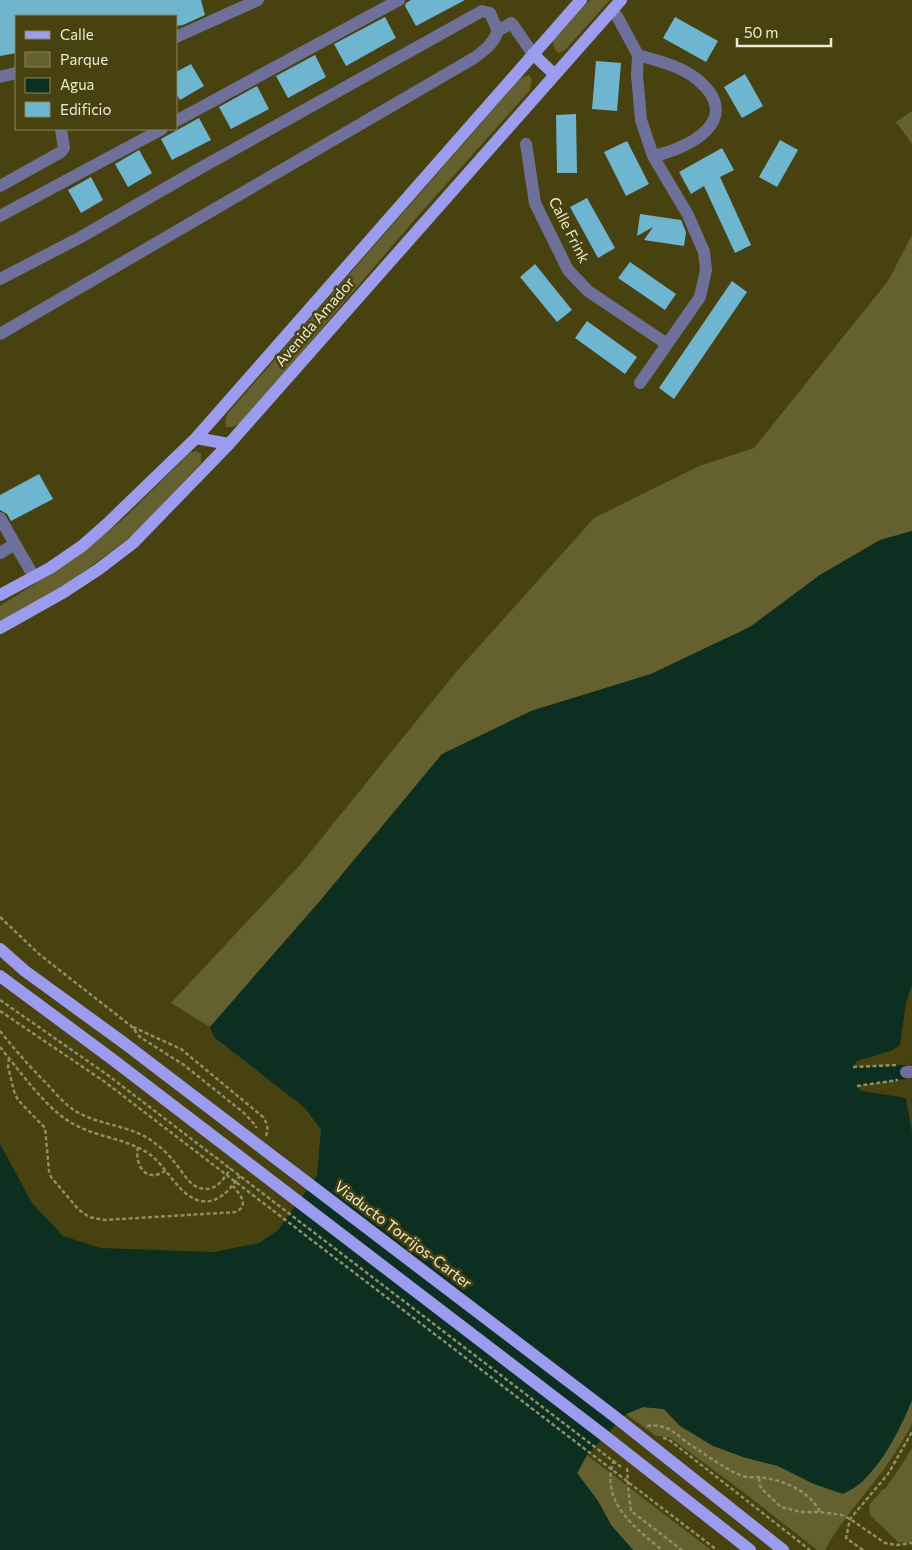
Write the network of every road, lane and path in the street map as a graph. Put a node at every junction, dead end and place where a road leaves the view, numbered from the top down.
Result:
1 (258, 0) edge
2 (399, 0) edge
3 (582, 0) edge
4 (621, 0) edge
5 (240, 4) edge
6 (612, 10) junction
7 (498, 31) junction
8 (178, 36) edge
9 (533, 54) junction
10 (638, 55) junction
11 (15, 73) edge
12 (555, 75) junction
13 (0, 77) edge
14 (178, 120) edge
15 (61, 130) edge
16 (160, 130) edge
17 (526, 144) dead end
18 (653, 156) junction
19 (0, 186) edge
20 (0, 216) edge
21 (0, 279) edge
22 (0, 334) edge
23 (667, 344) junction
24 (640, 382) dead end
25 (196, 438) junction
26 (229, 444) junction
27 (0, 518) edge
28 (15, 544) junction
29 (0, 553) edge
30 (34, 577) junction
31 (0, 595) edge
32 (0, 628) edge
33 (0, 918) edge
34 (0, 949) edge
35 (0, 976) edge
36 (0, 1000) edge
37 (0, 1011) edge
38 (131, 1026) junction
39 (0, 1031) edge
40 (0, 1047) edge
41 (9, 1058) junction
42 (854, 1067) dead end
43 (904, 1072) edge
44 (109, 1076) junction
45 (105, 1082) junction
46 (857, 1086) dead end
47 (256, 1132) dead end
48 (264, 1140) dead end
49 (138, 1147) junction
50 (234, 1164) dead end
51 (167, 1170) junction
52 (243, 1170) dead end
53 (233, 1186) junction
54 (912, 1432) edge
55 (632, 1474) dead end
56 (758, 1477) dead end
57 (850, 1519) junction
58 (912, 1543) edge
59 (717, 1550) edge
60 (750, 1550) edge
61 (783, 1550) edge
62 (863, 1550) edge

1 - 5 street
2 - 14 street
3 - 9 main road, Avenida Amador
4 - 6 main road, Avenida Amador
5 - 8 street
6 - 10 street
6 - 12 main road, Avenida Amador
7 - 9 street
7 - 21 street
7 - 22 street
9 - 12 main road
9 - 25 main road, Avenida Amador
10 - 18 street
10 - 18 street
11 - 13 street
12 - 26 main road, Avenida Amador
15 - 19 street
16 - 20 street
17 - 23 street, Calle Frink
18 - 23 street
23 - 24 street
25 - 26 main road
25 - 30 main road, Avenida Amador
26 - 32 main road, Avenida Amador
27 - 28 street
28 - 29 street
28 - 30 street
30 - 31 main road, Avenida Amador
33 - 38 path
34 - 61 main road, Viaducto Torrijos-Carter
35 - 60 main road
36 - 44 path
37 - 45 path
38 - 47 path
38 - 48 path
39 - 50 path
40 - 41 path
41 - 49 path
41 - 53 path
42 - 43 path
43 - 46 path
44 - 45 path
44 - 55 path
45 - 59 path
49 - 51 path
49 - 51 path
51 - 53 path
52 - 53 path
54 - 57 path
56 - 57 path
57 - 58 path
57 - 62 path

